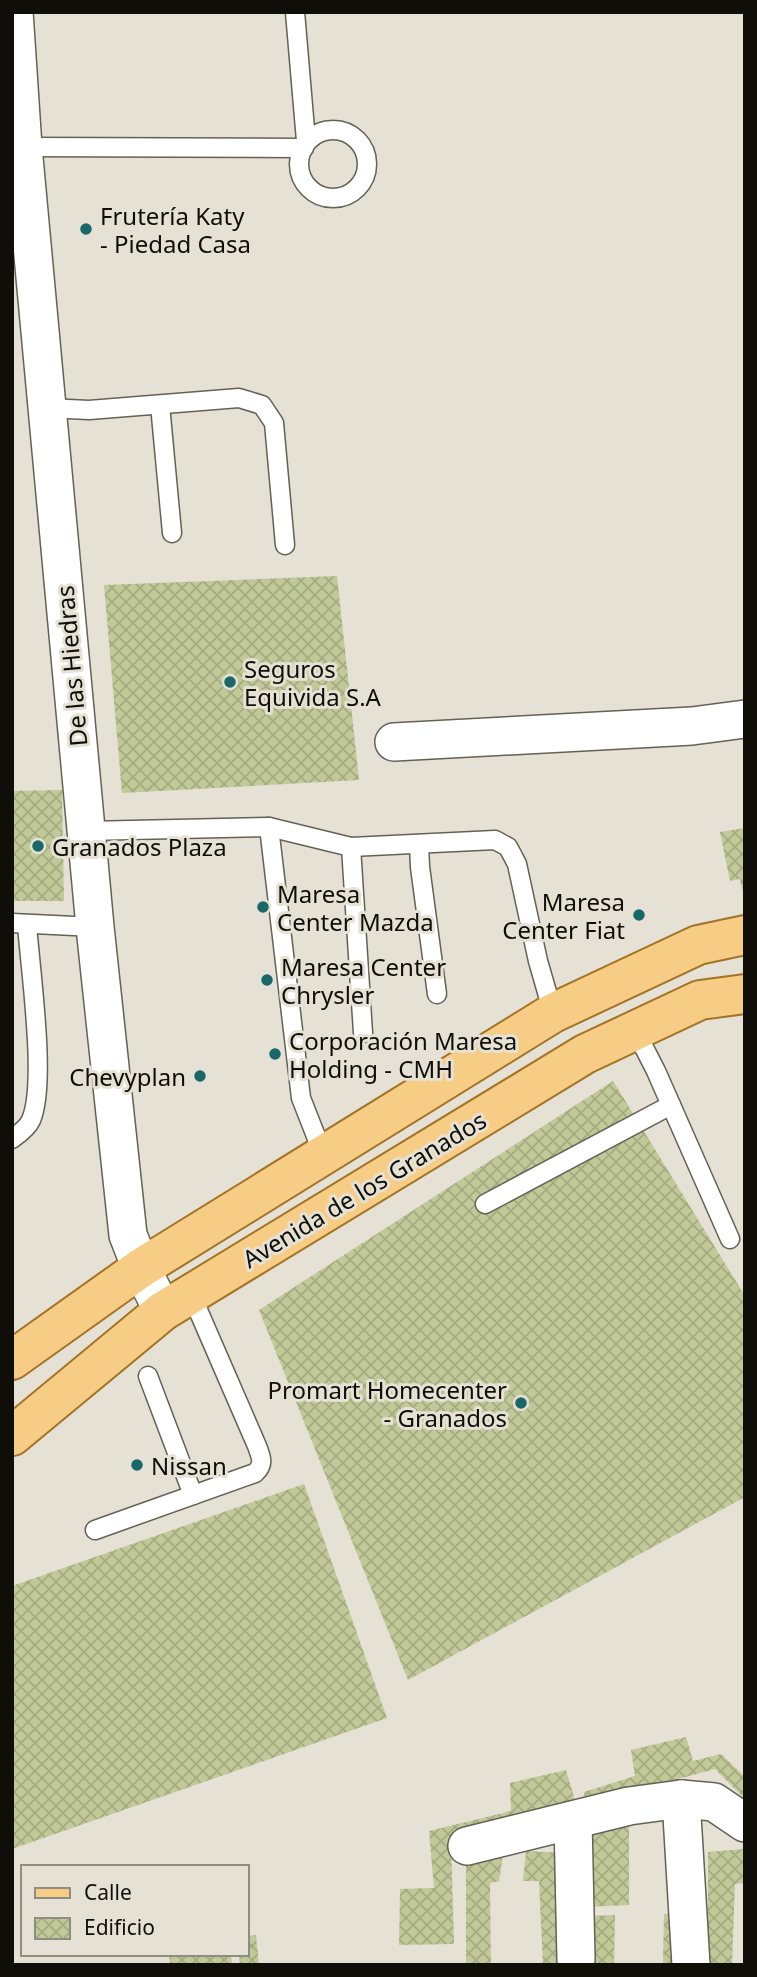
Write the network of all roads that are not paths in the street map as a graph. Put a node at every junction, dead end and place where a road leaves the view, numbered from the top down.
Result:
1 (14, 12) edge
2 (295, 12) edge
3 (23, 147) junction
4 (160, 405) junction
5 (47, 408) junction
6 (172, 533) dead end
7 (285, 545) dead end
8 (745, 719) edge
9 (394, 742) dead end
10 (269, 827) junction
11 (86, 831) junction
12 (419, 845) junction
13 (351, 847) junction
14 (20, 924) edge
15 (95, 927) junction
16 (745, 935) edge
17 (745, 993) edge
18 (437, 994) dead end
19 (553, 1013) junction
20 (635, 1030) junction
21 (363, 1033) dead end
22 (671, 1105) junction
23 (12, 1139) edge
24 (323, 1154) junction
25 (485, 1204) dead end
26 (730, 1239) dead end
27 (141, 1268) junction
28 (177, 1303) junction
29 (12, 1360) edge
30 (148, 1376) dead end
31 (12, 1436) edge
32 (193, 1495) junction
33 (95, 1530) dead end
34 (681, 1799) junction
35 (573, 1820) junction
36 (745, 1823) edge
37 (467, 1846) dead end
38 (576, 1960) dead end
39 (691, 1965) edge

1 - 3 street, De las Hiedras
2 - 3 lane
3 - 5 street, De las Hiedras
4 - 5 lane
4 - 6 lane
4 - 7 lane
5 - 11 street, De las Hiedras
8 - 9 street
10 - 11 lane
10 - 13 lane
10 - 24 lane
11 - 15 street, De las Hiedras
12 - 13 lane
12 - 18 lane
12 - 19 lane
13 - 21 lane
14 - 15 lane
14 - 23 lane
15 - 27 street, De las Hiedras
16 - 19 main road, Avenida de los Granados
17 - 20 main road, Avenida de los Granados
19 - 24 main road, Avenida de los Granados
20 - 22 lane
20 - 28 main road, Avenida de los Granados
22 - 25 lane
22 - 26 lane
24 - 27 main road, Avenida de los Granados
27 - 28 street, De las Hiedras
27 - 29 main road, Avenida de los Granados
28 - 31 main road, Avenida de los Granados
28 - 32 lane
30 - 32 lane
32 - 33 lane
34 - 35 street
34 - 36 street
34 - 39 street
35 - 37 street
35 - 38 street

